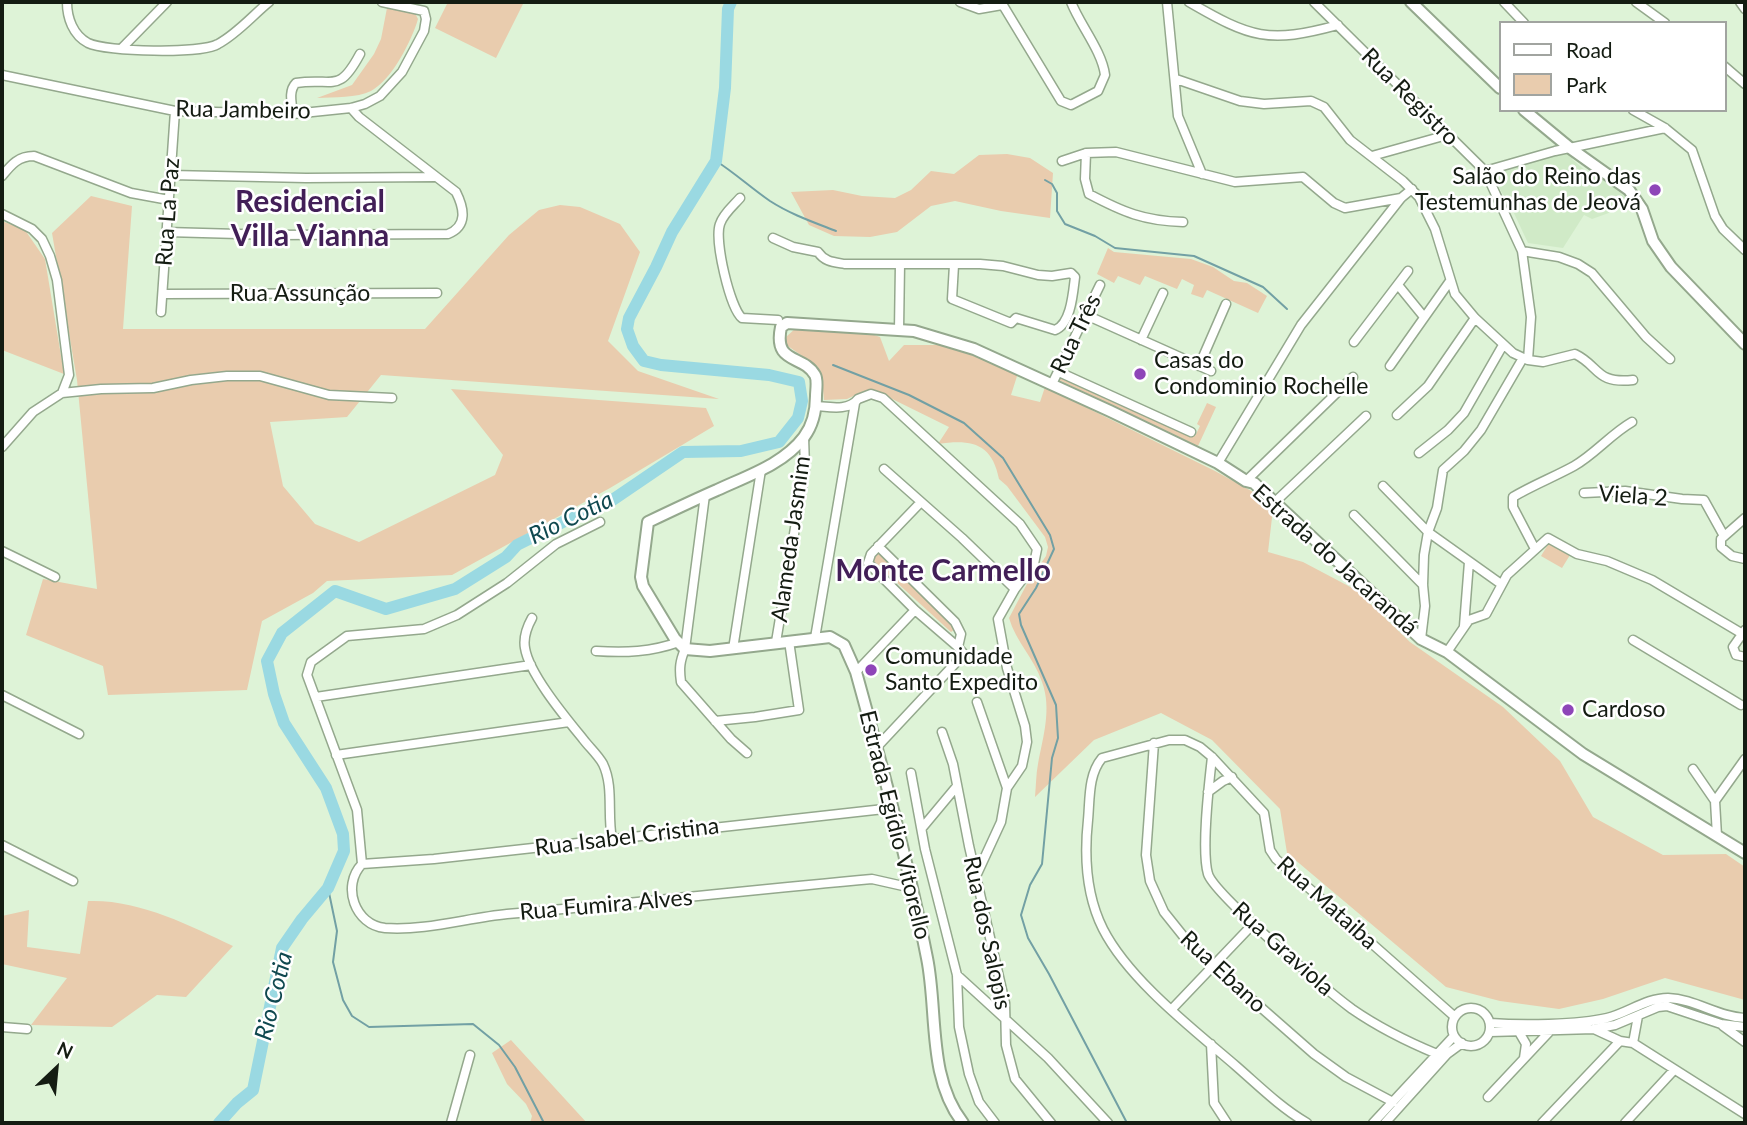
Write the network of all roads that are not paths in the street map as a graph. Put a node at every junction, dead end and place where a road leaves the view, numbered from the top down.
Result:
1 (67, 2) edge
2 (167, 2) edge
3 (268, 2) edge
4 (382, 2) edge
5 (960, 2) edge
6 (1071, 2) edge
7 (1167, 2) edge
8 (1189, 2) edge
9 (1314, 2) edge
10 (1411, 2) edge
11 (1504, 2) edge
12 (1636, 2) edge
13 (1740, 2) edge
14 (1001, 4) edge
15 (1745, 9) edge
16 (1522, 21) edge
17 (1662, 21) edge
18 (1338, 25) junction
19 (121, 49) junction
20 (360, 54) dead end
21 (1726, 68) edge
22 (2, 75) edge
23 (1175, 79) junction
24 (1745, 84) edge
25 (1498, 86) edge
26 (351, 108) junction
27 (175, 111) junction
28 (1526, 112) edge
29 (1637, 112) edge
30 (293, 114) junction
31 (1665, 128) junction
32 (1447, 135) junction
33 (1570, 148) junction
34 (1086, 153) junction
35 (1372, 156) junction
36 (1062, 161) dead end
37 (1485, 172) junction
38 (171, 174) junction
39 (1202, 174) junction
40 (2, 176) edge
41 (435, 177) junction
42 (1412, 189) junction
43 (740, 198) dead end
44 (1401, 198) junction
45 (169, 200) junction
46 (2, 214) edge
47 (1183, 222) dead end
48 (167, 232) junction
49 (773, 238) dead end
50 (1745, 250) edge
51 (1522, 251) junction
52 (900, 264) junction
53 (954, 265) junction
54 (1408, 271) dead end
55 (1450, 281) junction
56 (1100, 285) dead end
57 (1398, 285) junction
58 (437, 293) dead end
59 (1163, 293) dead end
60 (163, 294) junction
61 (1226, 304) dead end
62 (161, 312) dead end
63 (1086, 315) junction
64 (1424, 317) junction
65 (1475, 318) junction
66 (778, 320) dead end
67 (899, 330) junction
68 (1743, 338) edge
69 (1141, 340) junction
70 (1354, 342) dead end
71 (1503, 345) junction
72 (1526, 359) junction
73 (1670, 359) dead end
74 (1199, 366) junction
75 (1390, 366) dead end
76 (1211, 371) dead end
77 (1059, 372) junction
78 (1353, 377) dead end
79 (1633, 380) dead end
80 (1052, 384) junction
81 (62, 393) junction
82 (392, 398) dead end
83 (855, 403) junction
84 (816, 406) junction
85 (1397, 415) dead end
86 (1366, 416) dead end
87 (1632, 422) dead end
88 (1191, 432) dead end
89 (804, 437) junction
90 (2, 447) edge
91 (1419, 453) dead end
92 (1217, 463) junction
93 (884, 469) dead end
94 (761, 470) junction
95 (1246, 481) junction
96 (1383, 486) dead end
97 (1584, 493) dead end
98 (705, 495) junction
99 (1276, 501) junction
100 (921, 502) junction
101 (1354, 515) dead end
102 (1745, 517) edge
103 (600, 522) dead end
104 (1428, 532) junction
105 (1724, 536) junction
106 (878, 546) junction
107 (1535, 549) junction
108 (2, 551) edge
109 (1745, 559) edge
110 (1468, 562) junction
111 (55, 577) dead end
112 (1501, 584) junction
113 (1423, 585) junction
114 (1016, 589) junction
115 (915, 610) junction
116 (532, 618) dead end
117 (1464, 626) junction
118 (1743, 631) edge
119 (815, 638) junction
120 (1421, 639) junction
121 (1633, 640) dead end
122 (789, 641) junction
123 (776, 642) junction
124 (682, 645) junction
125 (733, 649) junction
126 (596, 651) dead end
127 (961, 651) junction
128 (1447, 652) junction
129 (1745, 657) edge
130 (531, 665) junction
131 (856, 672) junction
132 (2, 695) edge
133 (316, 697) junction
134 (977, 702) dead end
135 (1741, 705) dead end
136 (715, 721) junction
137 (569, 722) junction
138 (942, 732) dead end
139 (79, 734) dead end
140 (1154, 743) junction
141 (877, 747) junction
142 (747, 753) dead end
143 (336, 755) junction
144 (1212, 757) junction
145 (1745, 760) edge
146 (1693, 769) dead end
147 (911, 773) dead end
148 (1232, 778) junction
149 (957, 786) junction
150 (1007, 788) junction
151 (1208, 792) junction
152 (1715, 800) junction
153 (893, 807) junction
154 (922, 828) junction
155 (1717, 836) junction
156 (612, 839) junction
157 (2, 845) edge
158 (1745, 853) edge
159 (362, 864) junction
160 (977, 874) junction
161 (74, 881) dead end
162 (912, 888) junction
163 (1254, 923) junction
164 (1214, 967) junction
165 (957, 975) junction
166 (1172, 1009) junction
167 (1638, 1016) junction
168 (1455, 1017) junction
169 (1745, 1018) edge
170 (1006, 1020) junction
171 (1490, 1023) junction
172 (1721, 1024) junction
173 (2, 1027) edge
174 (1745, 1027) edge
175 (27, 1029) dead end
176 (1594, 1029) junction
177 (1550, 1031) junction
178 (1490, 1032) junction
179 (1518, 1032) junction
180 (1454, 1036) junction
181 (1620, 1041) junction
182 (1745, 1042) edge
183 (1462, 1043) junction
184 (1633, 1043) junction
185 (1211, 1044) junction
186 (1437, 1054) junction
187 (470, 1055) dead end
188 (1523, 1060) junction
189 (1674, 1070) junction
190 (1488, 1097) dead end
191 (1393, 1102) junction
192 (1745, 1114) edge
193 (451, 1123) edge
194 (963, 1123) edge
195 (995, 1123) edge
196 (1051, 1123) edge
197 (1108, 1123) edge
198 (1227, 1123) edge
199 (1307, 1123) edge
200 (1373, 1123) edge
201 (1385, 1123) edge
202 (1542, 1123) edge
203 (1625, 1123) edge

1 - 19 street
2 - 19 street
3 - 19 street
4 - 26 street, Rua Jambeiro
5 - 14 street
6 - 14 street
7 - 23 street
8 - 18 street
9 - 18 street, Rua Registro
10 - 25 street
11 - 16 street
12 - 17 street
13 - 15 street
18 - 32 street, Rua Registro
20 - 30 street
21 - 24 street
22 - 27 street, Rua Jambeiro
23 - 35 street
23 - 39 street
26 - 30 street, Rua Jambeiro
26 - 41 street
27 - 30 street, Rua Jambeiro
27 - 38 street, Rua La Paz
28 - 33 street
29 - 31 street
31 - 33 street
31 - 50 street
32 - 35 street
32 - 37 street, Rua Registro
33 - 37 street
33 - 68 street
34 - 36 street
34 - 39 street
34 - 47 street
35 - 42 street
37 - 51 street, Rua Registro
38 - 41 street
38 - 45 street, Rua La Paz
39 - 44 street
40 - 45 street
41 - 48 street
42 - 44 street
42 - 55 street
43 - 66 street
44 - 92 street
45 - 48 street, Rua La Paz
46 - 81 street
48 - 60 street, Rua La Paz
49 - 52 street
51 - 72 street, Rua Registro
51 - 73 street
52 - 53 street
52 - 67 street
53 - 53 street
54 - 57 street
55 - 64 street
55 - 65 street
56 - 63 street, Rua Três
57 - 64 street
57 - 70 street
58 - 60 street, Rua Assunção
59 - 69 street
60 - 62 street, Rua La Paz
61 - 74 street
63 - 69 street
63 - 77 street, Rua Três
64 - 75 street
65 - 71 street
65 - 85 street
67 - 80 street, Estrada do Jacarandá
67 - 84 street, Estrada do Jacarandá
69 - 74 street
71 - 72 street
71 - 91 street
72 - 79 street
72 - 104 street
74 - 76 street
77 - 80 street, Rua Três
77 - 88 street
78 - 95 street
80 - 92 street, Estrada do Jacarandá
81 - 82 street
81 - 90 street
83 - 84 street
83 - 114 street
83 - 119 street
84 - 89 street
86 - 99 street
87 - 107 street
89 - 94 street
89 - 123 street, Alameda Jasmim
92 - 95 street, Estrada do Jacarandá
93 - 100 street
94 - 98 street
94 - 125 street
95 - 99 street, Estrada do Jacarandá
96 - 104 street
97 - 105 street, Viela 2
98 - 124 street
98 - 124 street
99 - 120 street, Estrada do Jacarandá
100 - 106 street
100 - 114 street
101 - 113 street
102 - 105 street
103 - 133 street
104 - 110 street
104 - 113 street
105 - 109 street
106 - 115 street
106 - 127 street
107 - 112 street
107 - 118 street
108 - 111 street
110 - 112 street
110 - 117 street
112 - 117 street
113 - 120 street
114 - 150 street
115 - 127 street
115 - 131 street
116 - 130 street
117 - 128 street
118 - 129 street
119 - 122 street, Estrada Egídio Vitorello
119 - 131 street, Estrada Egídio Vitorello
120 - 128 street, Estrada do Jacarandá
121 - 135 street
122 - 123 street, Estrada Egídio Vitorello
122 - 136 street
123 - 125 street, Estrada Egídio Vitorello
124 - 125 street, Estrada Egídio Vitorello
124 - 126 street
124 - 136 street
127 - 141 street
128 - 155 street, Estrada do Jacarandá
130 - 133 street
130 - 137 street
131 - 141 street, Estrada Egídio Vitorello
132 - 139 street
133 - 143 street
134 - 150 street
136 - 142 street
137 - 143 street
137 - 156 street
138 - 149 street, Rua dos Salopis
140 - 144 street, Rua Mataiba
140 - 164 street, Rua Ebano
140 - 166 street, Rua Mataiba
141 - 153 street, Estrada Egídio Vitorello
143 - 159 street
144 - 148 street, Rua Mataiba
144 - 151 street, Rua Graviola
145 - 152 street
146 - 152 street
147 - 154 street
148 - 151 street
148 - 168 street, Rua Mataiba
149 - 154 street
149 - 160 street, Rua dos Salopis
150 - 160 street
151 - 163 street, Rua Graviola
152 - 155 street
153 - 156 street, Rua Isabel Cristina
153 - 162 street, Estrada Egídio Vitorello
154 - 165 street
155 - 158 street, Estrada do Jacarandá
156 - 159 street, Rua Isabel Cristina
157 - 161 street
159 - 162 street, Rua Fumira Alves
160 - 170 street, Rua dos Salopis
162 - 194 street, Estrada Egídio Vitorello
163 - 164 street
163 - 186 street, Rua Graviola
164 - 166 street
164 - 191 street, Rua Ebano
165 - 170 street
165 - 195 street
166 - 185 street
167 - 172 street
167 - 176 street
167 - 184 street
168 - 171 street
168 - 180 street
169 - 171 street
170 - 196 street, Rua dos Salopis
170 - 197 street
171 - 178 street
172 - 174 street
172 - 182 street
173 - 175 street
176 - 177 street
176 - 181 street
177 - 179 street
177 - 188 street
178 - 179 street
178 - 183 street
179 - 188 street
180 - 183 street
180 - 186 street
181 - 184 street
181 - 202 street
183 - 201 street
184 - 189 street
185 - 198 street
185 - 199 street
186 - 191 street
187 - 193 street
188 - 190 street
189 - 192 street
189 - 203 street
191 - 200 street

